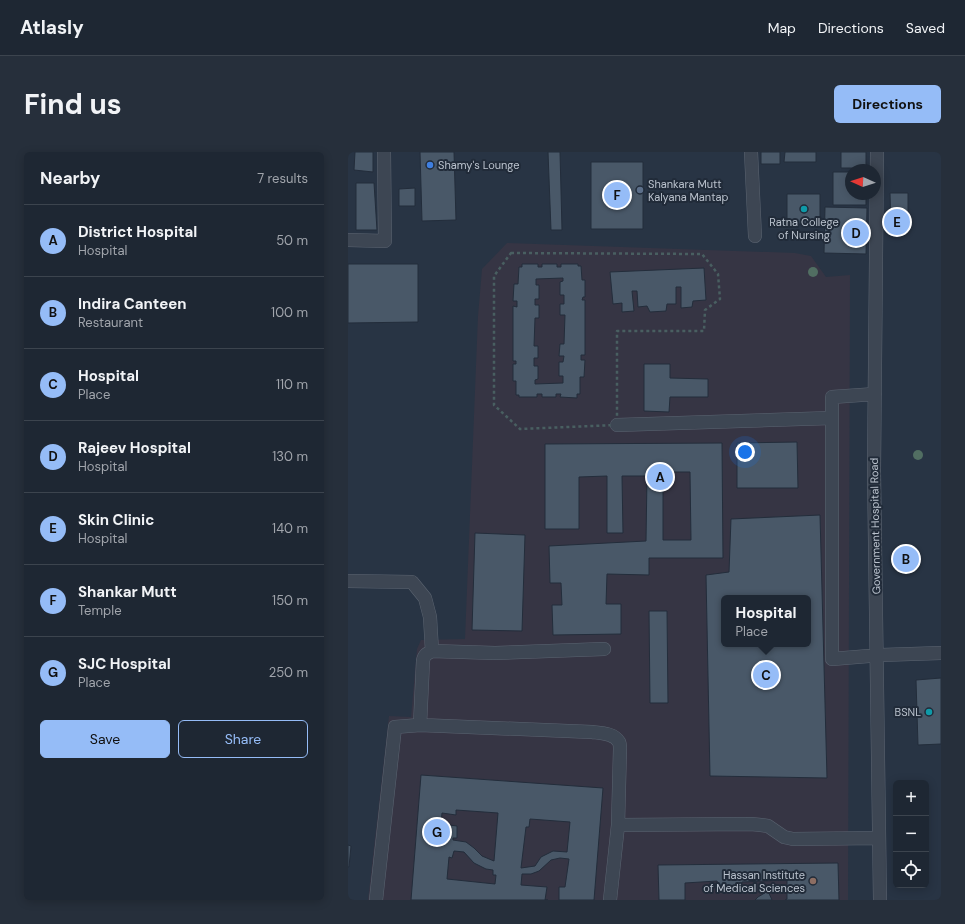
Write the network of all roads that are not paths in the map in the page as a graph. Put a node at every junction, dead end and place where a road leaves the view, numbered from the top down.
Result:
1 (384, 152) edge
2 (751, 152) edge
3 (877, 152) edge
4 (755, 236) dead end
5 (348, 240) edge
6 (875, 394) junction
7 (832, 418) junction
8 (617, 425) road end
9 (348, 581) edge
10 (604, 649) dead end
11 (432, 651) junction
12 (941, 653) edge
13 (879, 655) junction
14 (420, 725) junction
15 (618, 825) junction
16 (879, 838) junction
17 (376, 900) edge
18 (610, 900) edge
19 (880, 900) edge

1 - 5 street
2 - 4 street
3 - 6 street, Government Hospital Road
6 - 7 street
6 - 13 street, Government Hospital Road
7 - 8 street
7 - 13 street
9 - 11 street
10 - 11 street
11 - 14 street
12 - 13 street
13 - 16 street, Government Hospital Road
14 - 15 street
14 - 17 street
15 - 16 street
15 - 18 street
16 - 19 street, Government Hospital Road

